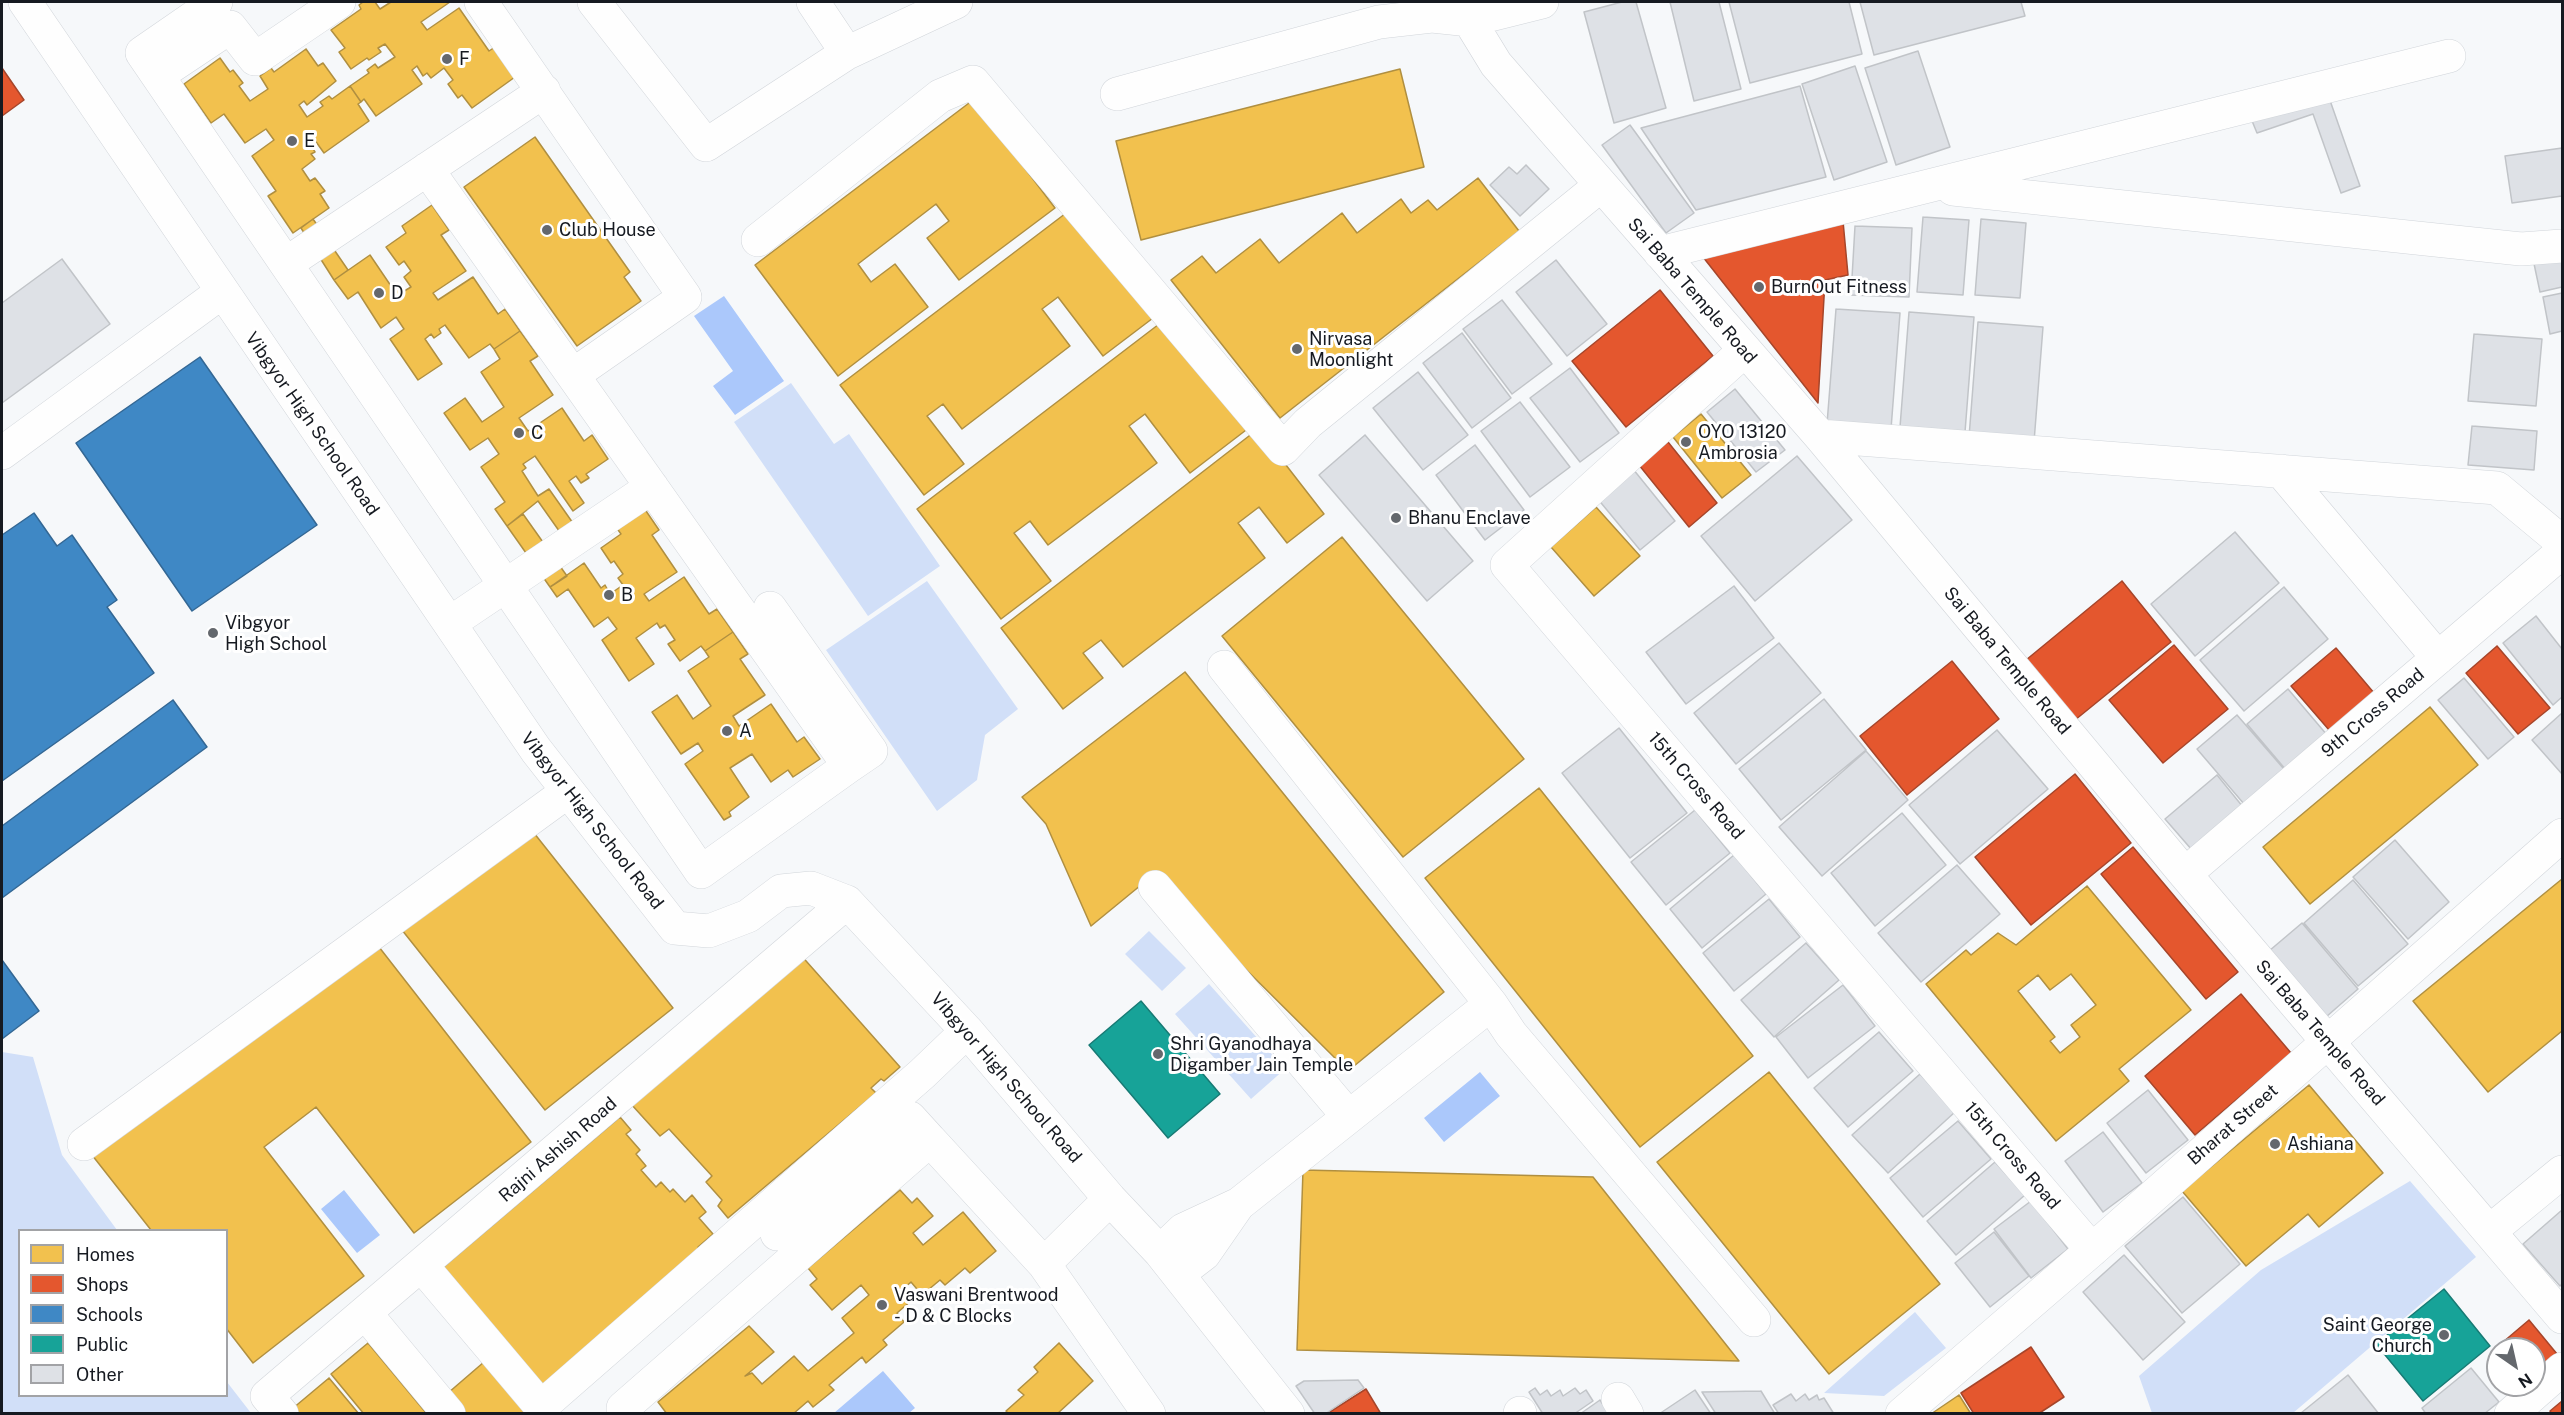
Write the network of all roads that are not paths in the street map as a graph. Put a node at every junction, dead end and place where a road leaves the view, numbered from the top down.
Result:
1 (25, 2) edge
2 (216, 2) edge
3 (339, 2) edge
4 (481, 2) edge
5 (594, 2) edge
6 (813, 2) edge
7 (956, 2) edge
8 (1542, 2) edge
9 (1464, 11) edge
10 (847, 53) junction
11 (2449, 56) dead end
12 (158, 75) junction
13 (544, 91) junction
14 (1118, 94) dead end
15 (427, 169) junction
16 (1600, 186) junction
17 (1930, 187) junction
18 (758, 240) dead end
19 (2562, 246) edge
20 (1660, 253) junction
21 (287, 263) junction
22 (222, 292) junction
23 (1744, 351) junction
24 (573, 375) junction
25 (1820, 436) junction
26 (2, 453) edge
27 (2281, 471) junction
28 (652, 487) junction
29 (2562, 542) edge
30 (2562, 552) edge
31 (507, 585) junction
32 (770, 608) dead end
33 (450, 623) junction
34 (2438, 658) junction
35 (1224, 667) dead end
36 (849, 766) junction
37 (567, 792) junction
38 (2562, 835) edge
39 (2184, 874) junction
40 (1155, 887) dead end
41 (847, 902) junction
42 (1491, 1005) junction
43 (967, 1031) junction
44 (2328, 1042) junction
45 (1348, 1116) junction
46 (930, 1140) junction
47 (84, 1144) dead end
48 (2562, 1172) edge
49 (1110, 1199) junction
50 (2490, 1231) junction
51 (777, 1234) dead end
52 (2092, 1250) junction
53 (1169, 1263) junction
54 (1044, 1264) junction
55 (422, 1266) junction
56 (2562, 1317) edge
57 (1754, 1320) dead end
58 (372, 1321) junction
59 (331, 1366) dead end
60 (2562, 1369) edge
61 (275, 1405) edge
62 (449, 1413) edge
63 (623, 1413) edge
64 (1149, 1413) edge
65 (1288, 1413) edge
66 (1902, 1413) edge
67 (2511, 1413) edge

1 - 22 street, Vibgyor High School Road
2 - 12 street
3 - 12 street
4 - 13 street
5 - 10 street
6 - 10 street
7 - 10 street
8 - 9 street
9 - 14 street
9 - 16 street, Sai Baba Temple Road
11 - 17 street
12 - 21 street
13 - 15 street
13 - 24 street
15 - 21 street
15 - 24 street
16 - 18 street
16 - 20 street, Sai Baba Temple Road
17 - 19 street
17 - 20 street
20 - 23 street, Sai Baba Temple Road
21 - 31 street
22 - 26 street
22 - 33 street, Vibgyor High School Road
23 - 25 street, Sai Baba Temple Road
23 - 52 street, 15th Cross Road
24 - 28 street
25 - 27 street
25 - 39 street, Sai Baba Temple Road
27 - 29 street
27 - 34 street
28 - 31 street
28 - 36 street
30 - 34 street, 9th Cross Road
31 - 33 street
31 - 36 street
32 - 36 street
33 - 37 street, Vibgyor High School Road
34 - 39 street, 9th Cross Road
35 - 42 street
37 - 41 street, Vibgyor High School Road
37 - 47 street
38 - 44 street, Bharat Street
39 - 44 street, Sai Baba Temple Road
40 - 45 street
41 - 43 street, Vibgyor High School Road
41 - 55 street, Rajni Ashish Road
42 - 45 street
42 - 57 street
43 - 49 street, Vibgyor High School Road
43 - 55 street
44 - 50 street, Sai Baba Temple Road
44 - 52 street, Bharat Street
45 - 53 street
46 - 51 street
46 - 54 street
46 - 63 street
48 - 50 street
49 - 53 street, Vibgyor High School Road
49 - 54 street
50 - 56 street, Sai Baba Temple Road
52 - 66 street, Bharat Street
53 - 65 street, Vibgyor High School Road
54 - 64 street
55 - 58 street, Rajni Ashish Road
58 - 59 street
58 - 61 street, Rajni Ashish Road
58 - 62 street
60 - 67 street

